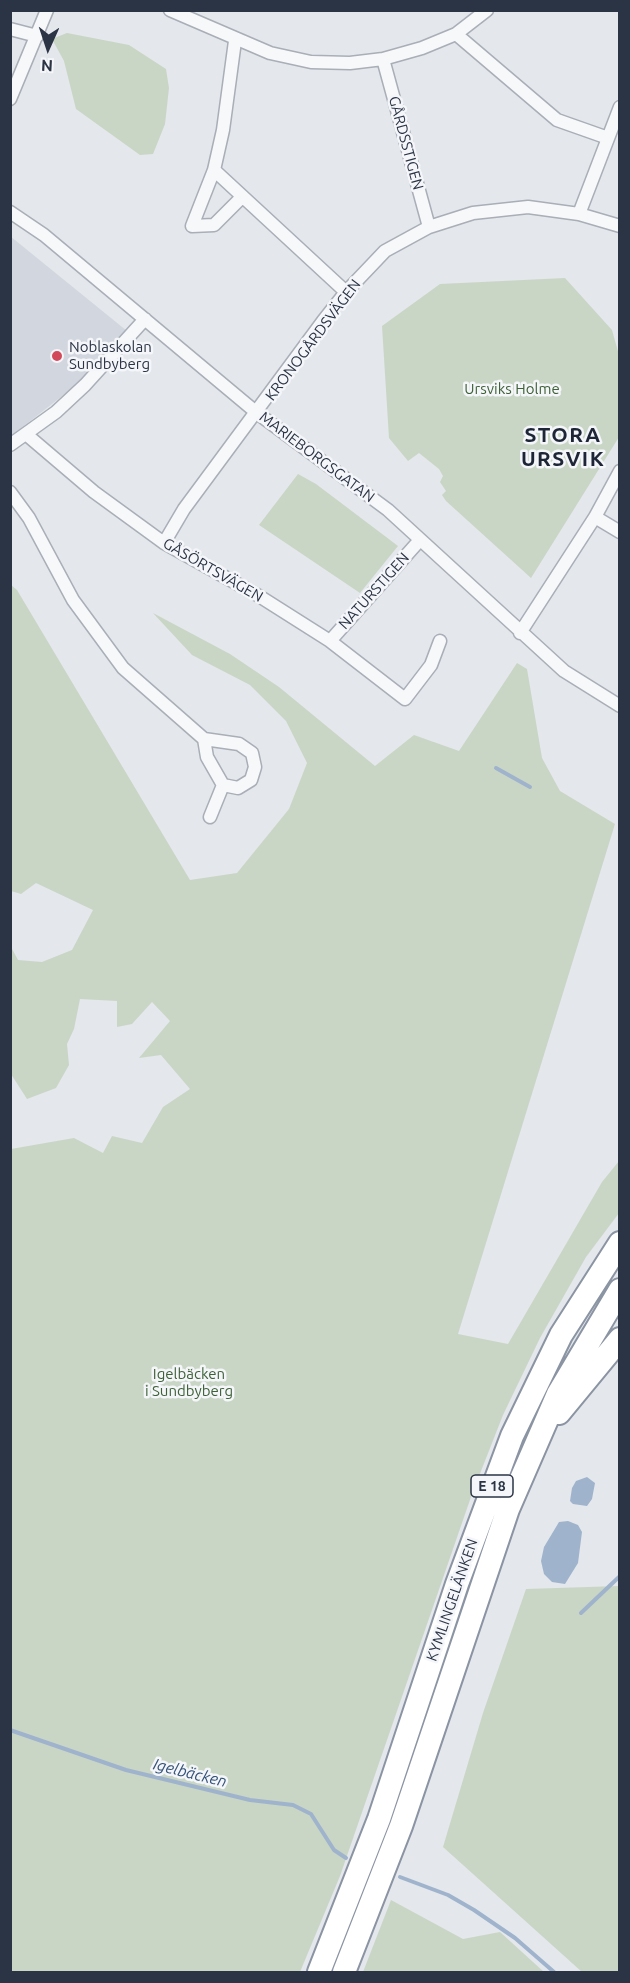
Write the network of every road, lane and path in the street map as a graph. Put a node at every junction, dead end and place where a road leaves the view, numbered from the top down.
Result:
1 (46, 10) edge
2 (170, 10) edge
3 (487, 10) edge
4 (10, 29) edge
5 (456, 34) junction
6 (37, 36) junction
7 (235, 40) junction
8 (383, 59) junction
9 (10, 99) edge
10 (620, 107) edge
11 (608, 138) junction
12 (214, 170) junction
13 (242, 197) junction
14 (10, 212) edge
15 (579, 214) junction
16 (620, 226) edge
17 (429, 227) junction
18 (346, 292) junction
19 (145, 319) junction
20 (257, 413) junction
21 (27, 435) junction
22 (10, 445) edge
23 (620, 471) edge
24 (10, 492) edge
25 (595, 516) junction
26 (620, 532) edge
27 (419, 541) junction
28 (165, 543) junction
29 (520, 633) junction
30 (330, 641) junction
31 (440, 641) dead end
32 (620, 706) edge
33 (204, 739) junction
34 (223, 785) junction
35 (210, 817) dead end
36 (620, 1243) edge
37 (620, 1290) edge
38 (620, 1339) edge
39 (534, 1444) junction
40 (319, 1972) edge
41 (344, 1972) edge

1 - 6 street
2 - 7 street
3 - 5 street
4 - 6 street
5 - 8 street
5 - 11 street
6 - 9 street
7 - 8 street
7 - 12 street
8 - 17 street, GÅRDSSTIGEN
10 - 11 street
11 - 15 street
12 - 13 street
12 - 13 street
13 - 18 street
14 - 19 street, MARIEBORGSGATAN
15 - 16 street, KRONOGÅRDSVÄGEN
15 - 17 street, KRONOGÅRDSVÄGEN
17 - 18 street, KRONOGÅRDSVÄGEN
18 - 20 street, KRONOGÅRDSVÄGEN
19 - 20 street, MARIEBORGSGATAN
19 - 21 street
20 - 27 street, MARIEBORGSGATAN
20 - 28 street, KRONOGÅRDSVÄGEN
21 - 22 street
21 - 28 street, GÅSÖRTSVÄGEN
23 - 25 street
24 - 33 street
25 - 26 street
25 - 29 street
27 - 29 street, MARIEBORGSGATAN
27 - 30 street, NATURSTIGEN
28 - 30 street, GÅSÖRTSVÄGEN
29 - 32 street, MARIEBORGSGATAN
30 - 31 street, GÅSÖRTSVÄGEN
33 - 34 street
33 - 34 street
34 - 35 street
36 - 40 highway, KYMLINGELÄNKEN / E 18
37 - 39 highway, KYMLINGELÄNKEN / E 18
38 - 39 highway
39 - 41 highway, KYMLINGELÄNKEN / E 18

